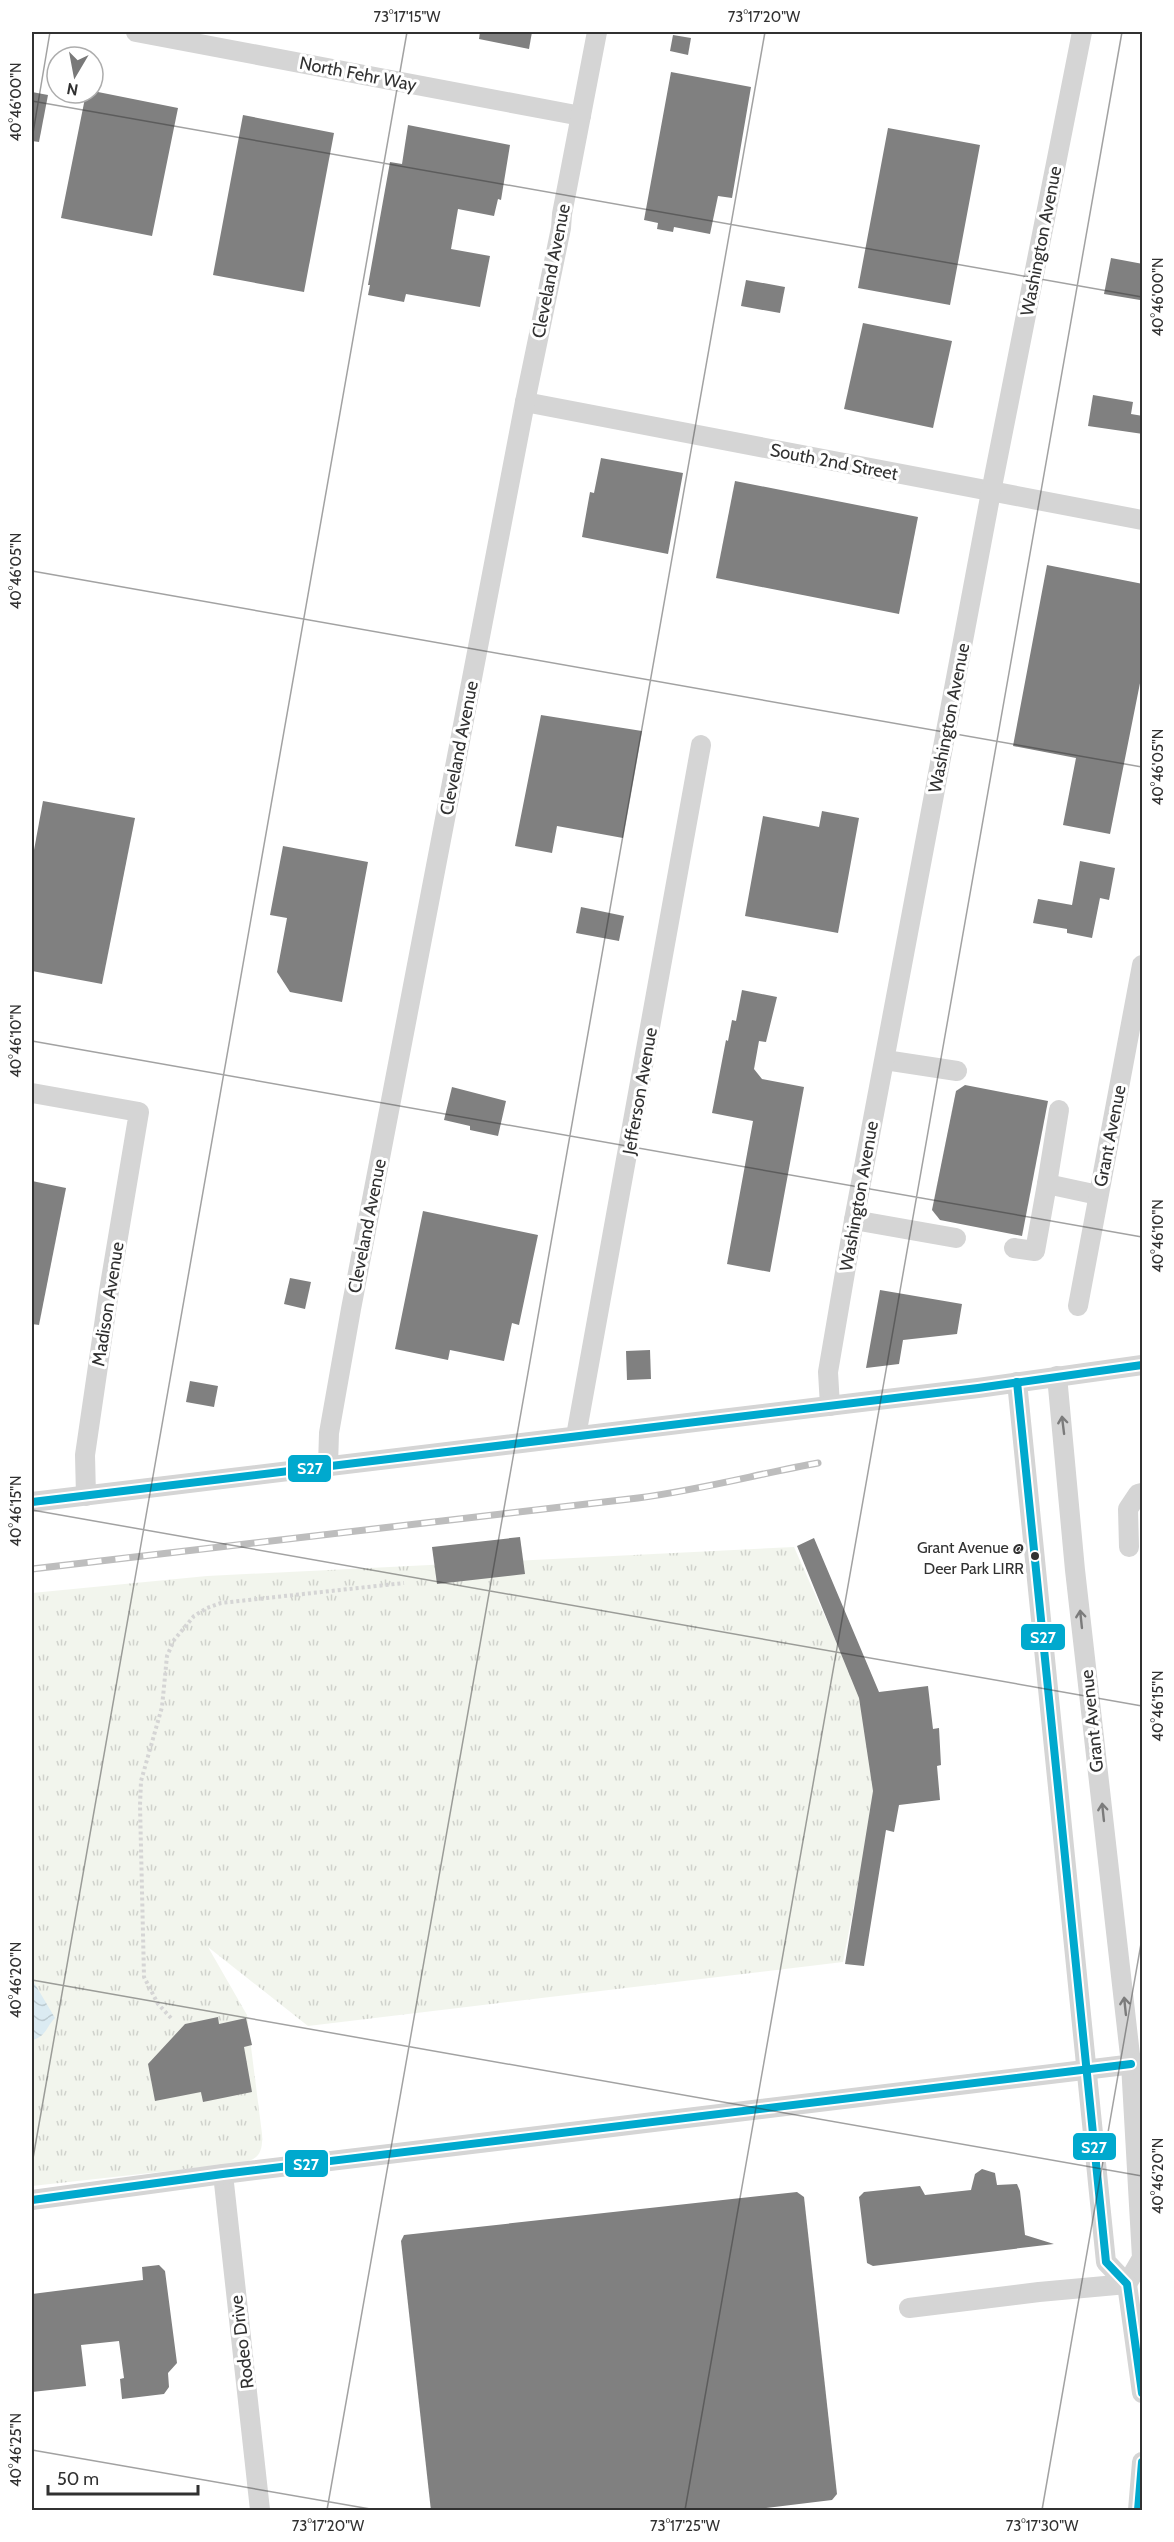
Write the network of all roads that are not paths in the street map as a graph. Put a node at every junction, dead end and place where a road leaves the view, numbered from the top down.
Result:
1 (136, 32) edge
2 (597, 32) edge
3 (1082, 32) edge
4 (581, 116) junction
5 (525, 402) junction
6 (991, 492) junction
7 (1143, 520) edge
8 (701, 745) dead end
9 (1143, 965) edge
10 (885, 1060) junction
11 (957, 1071) dead end
12 (32, 1093) edge
13 (1059, 1110) dead end
14 (1047, 1184) junction
15 (1098, 1195) junction
16 (854, 1220) junction
17 (956, 1238) dead end
18 (1014, 1248) dead end
19 (1078, 1306) dead end
20 (1143, 1365) edge
21 (1057, 1376) junction
22 (1017, 1382) junction
23 (830, 1406) junction
24 (576, 1436) junction
25 (328, 1466) junction
26 (1143, 1493) edge
27 (86, 1496) junction
28 (32, 1502) edge
29 (1129, 1547) dead end
30 (1137, 2064) edge
31 (1087, 2070) junction
32 (222, 2174) junction
33 (32, 2200) edge
34 (1127, 2284) junction
35 (909, 2308) dead end
36 (1143, 2394) edge
37 (1143, 2462) edge
38 (260, 2511) edge
39 (1138, 2511) edge

1 - 4 street, North Fehr Way
2 - 4 street, Cleveland Avenue
3 - 6 street, Washington Avenue
4 - 5 street, Cleveland Avenue
5 - 6 street, South 2nd Street
5 - 25 street, Cleveland Avenue
6 - 7 street, South 2nd Street
6 - 10 street, Washington Avenue
8 - 24 street, Jefferson Avenue
9 - 15 street, Grant Avenue
10 - 11 street
10 - 16 street, Washington Avenue
12 - 27 street, Madison Avenue
13 - 14 street
14 - 15 street
14 - 18 street
15 - 19 street, Grant Avenue
16 - 17 street
16 - 23 street, Washington Avenue
20 - 21 street
21 - 22 street
30 -> 21 street, Grant Avenue
22 - 23 street
22 - 31 street
23 - 24 street
24 - 25 street
25 - 27 street
26 - 29 street
27 - 28 street
30 - 31 street
30 - 34 street, Grant Avenue
31 - 32 street
31 - 34 street
32 - 33 street
32 - 38 street, Rodeo Drive
34 - 35 street
34 - 36 street
37 - 39 street

